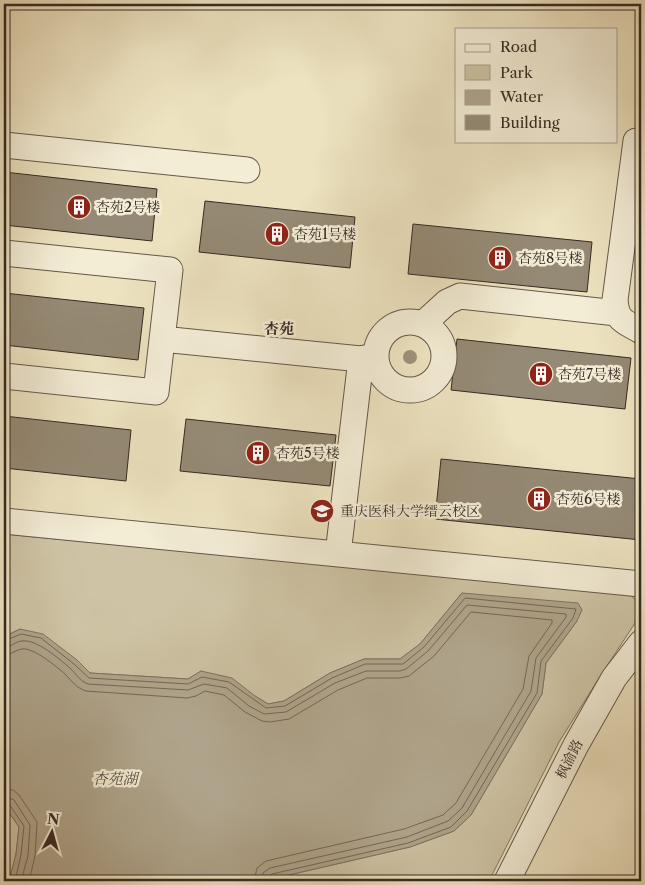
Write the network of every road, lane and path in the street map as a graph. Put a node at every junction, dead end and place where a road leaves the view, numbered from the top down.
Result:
1 (636, 141) dead end
2 (4, 145) edge
3 (247, 170) dead end
4 (4, 253) edge
5 (617, 313) junction
6 (423, 324) junction
7 (641, 331) edge
8 (162, 338) junction
9 (368, 358) junction
10 (4, 376) edge
11 (4, 521) edge
12 (338, 554) junction
13 (641, 584) edge
14 (641, 644) edge
15 (507, 881) edge

1 - 5 street
2 - 3 street
4 - 8 street
5 - 6 street
5 - 7 street
6 - 9 street
6 - 9 street
8 - 9 street
8 - 10 street
9 - 12 street
11 - 12 street
12 - 13 street
14 - 15 street, 枫渝路

